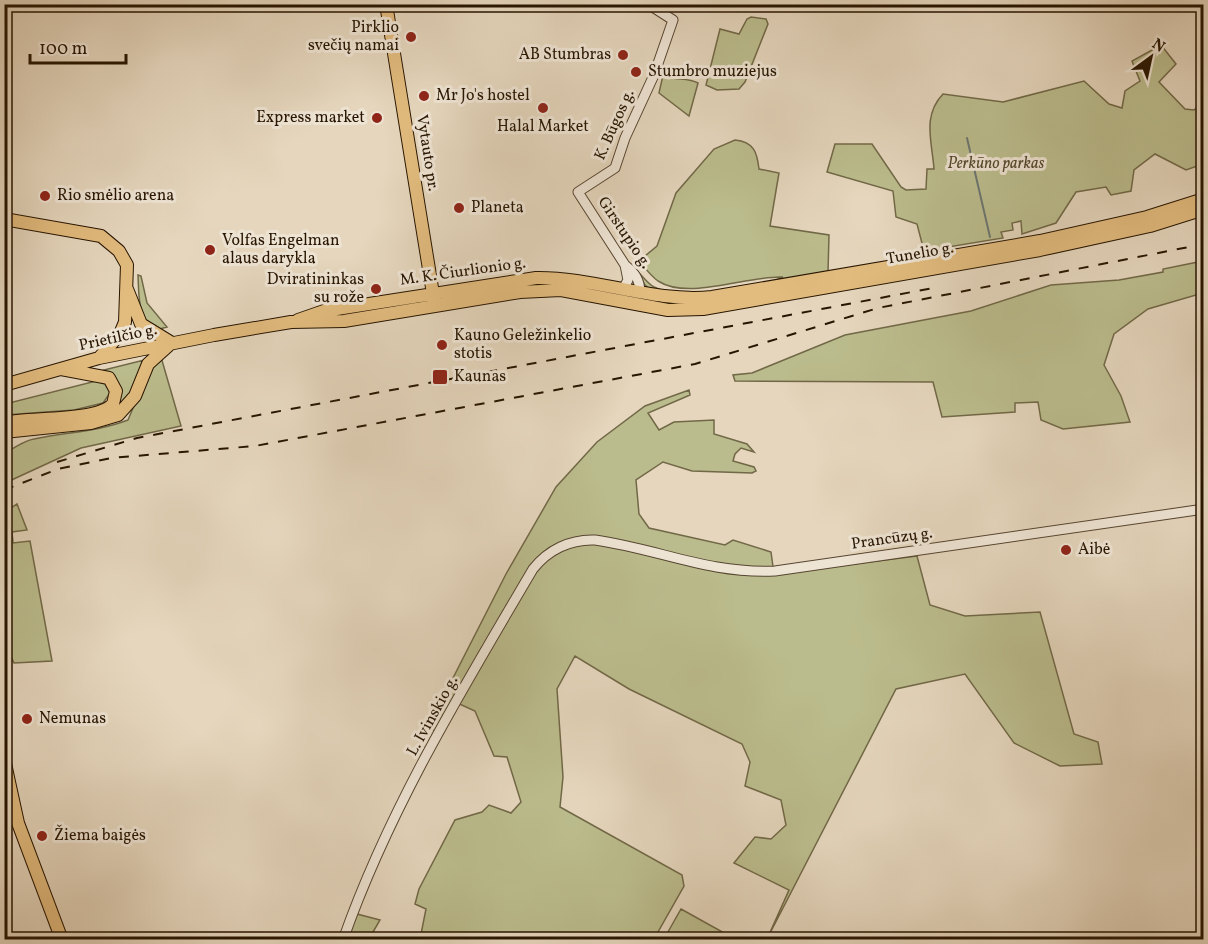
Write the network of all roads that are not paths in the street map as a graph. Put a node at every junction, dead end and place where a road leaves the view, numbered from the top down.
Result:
1 (386, 4) edge
2 (648, 4) edge
3 (578, 192) joint
4 (1203, 199) edge
5 (1203, 209) edge
6 (4, 219) edge
7 (625, 265) junction
8 (127, 289) junction
9 (458, 289) junction
10 (623, 289) junction
11 (433, 293) junction
12 (640, 293) junction
13 (461, 302) junction
14 (638, 306) junction
15 (435, 307) junction
16 (291, 322) junction
17 (172, 343) junction
18 (99, 358) junction
19 (57, 369) junction
20 (4, 386) edge
21 (5, 430) edge
22 (1203, 509) edge
23 (586, 540) joint
24 (4, 759) edge
25 (62, 939) edge
26 (343, 939) edge

1 - 11 main road, Vytauto pr.
2 - 3 street, K. Būgos g.
3 - 7 street, Girstupio g.
4 - 12 main road, Tunelio g.
5 - 14 main road, Tunelio g.
6 - 8 main road
7 - 10 street
7 - 12 street, Girstupio g.
8 - 17 main road
8 - 18 main road
9 - 10 main road, M. K. Čiurlionio g.
9 - 11 main road, M. K. Čiurlionio g.
9 - 13 main road
10 - 12 main road, M. K. Čiurlionio g.
11 - 15 main road, Vytauto pr.
11 - 16 main road, M. K. Čiurlionio g.
12 - 14 main road
13 - 14 main road, M. K. Čiurlionio g.
13 - 15 main road, M. K. Čiurlionio g.
15 - 16 main road, M. K. Čiurlionio g.
16 - 17 main road, M. K. Čiurlionio g.
17 - 18 main road, Prietilčio g.
17 - 21 main road, Prietilčio g.
18 - 19 main road, Prietilčio g.
19 - 20 main road
19 - 21 main road, Prietilčio g.
22 - 23 street, Prancūzų g.
23 - 26 street, L. Ivinskio g.
24 - 25 main road

